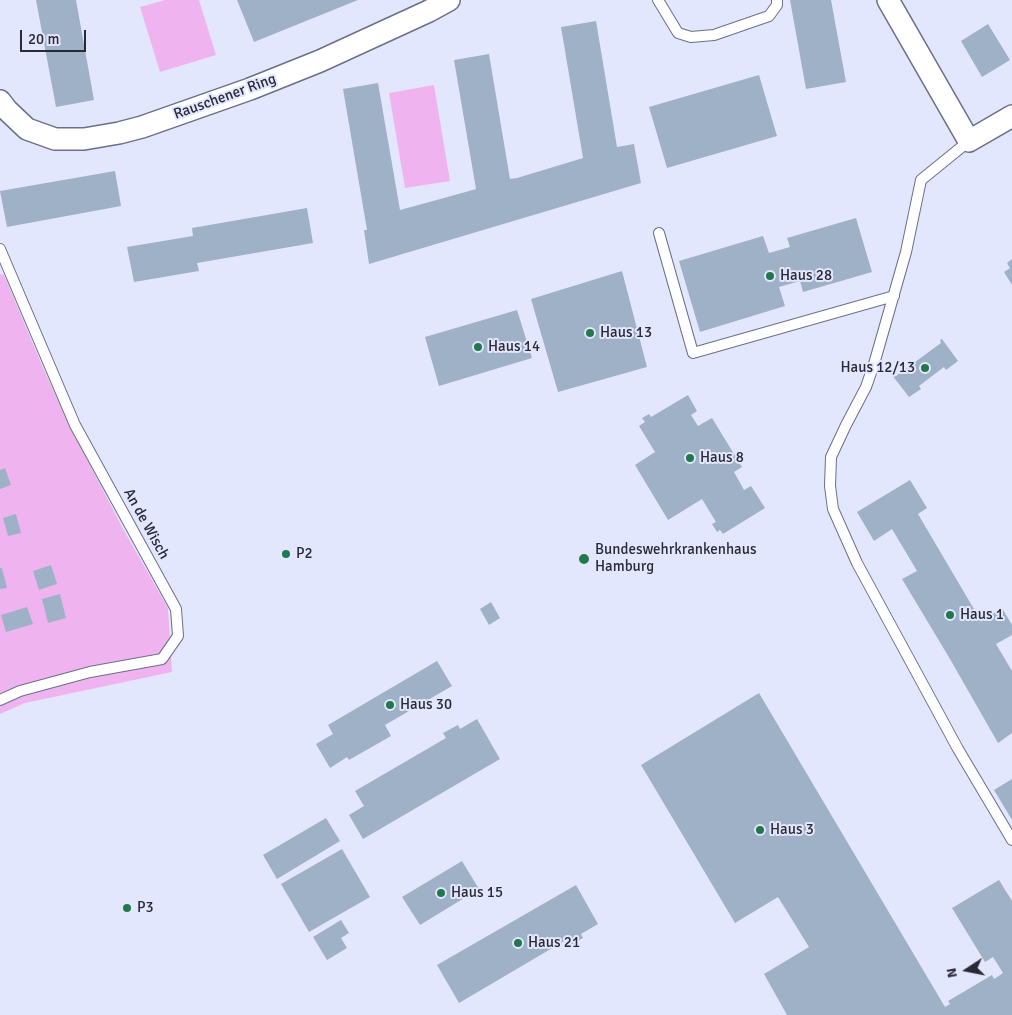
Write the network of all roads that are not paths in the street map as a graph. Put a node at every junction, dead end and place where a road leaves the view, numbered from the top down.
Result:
1 (449, 0) edge
2 (658, 0) edge
3 (777, 0) edge
4 (888, 0) edge
5 (4, 109) edge
6 (1012, 116) edge
7 (968, 141) junction
8 (659, 233) dead end
9 (0, 249) edge
10 (894, 296) junction
11 (0, 700) edge
12 (1012, 840) edge

1 - 5 street, Rauschener Ring
2 - 3 lane
4 - 7 street
6 - 7 street
7 - 10 lane
8 - 10 lane
9 - 11 lane, An de Wisch
10 - 12 lane

